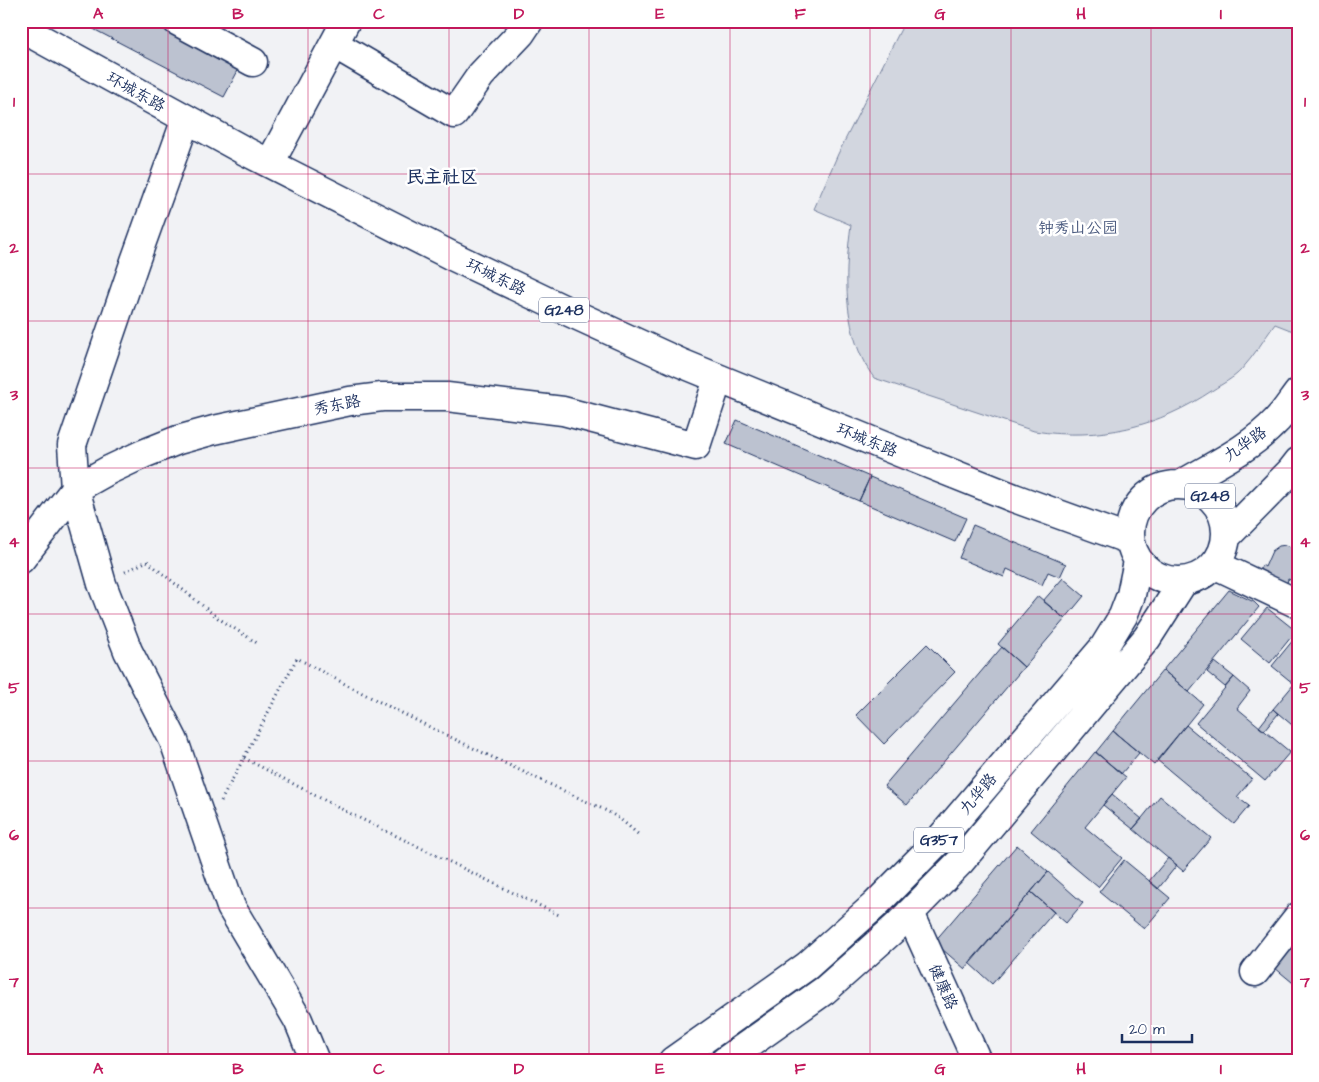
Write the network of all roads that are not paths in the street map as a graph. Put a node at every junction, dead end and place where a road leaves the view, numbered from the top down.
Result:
1 (24, 21) edge
2 (178, 21) edge
3 (528, 21) edge
4 (21, 27) edge
5 (340, 33) edge
6 (253, 62) dead end
7 (186, 119) junction
8 (270, 163) junction
9 (718, 378) junction
10 (1298, 393) edge
11 (1295, 470) edge
12 (1182, 484) junction
13 (76, 489) junction
14 (1227, 536) junction
15 (1134, 551) junction
16 (21, 559) edge
17 (1216, 565) junction
18 (1183, 582) junction
19 (1298, 604) edge
20 (910, 913) junction
21 (1298, 917) edge
22 (1256, 972) dead end
23 (315, 1061) edge
24 (673, 1061) edge
25 (724, 1061) edge
26 (977, 1061) edge

1 - 4 main road
2 - 6 main road
3 - 5 main road
4 - 7 main road, 环城东路 / G248
5 - 8 main road
7 - 8 main road, 环城东路 / G248
7 - 13 main road
8 - 9 main road, 环城东路 / G248
9 - 13 main road, 秀东路
9 - 15 main road, 环城东路 / G248
10 - 12 main road, 九华路 / G248
11 - 14 main road, G248
12 - 14 main road, G248
12 - 15 main road, 九华路 / G248
13 - 16 main road, 秀东路
13 - 23 main road
14 - 17 main road, G248
15 - 18 main road, G248
15 - 24 main road, 九华路 / G357
17 - 18 main road, G248
17 - 19 main road
18 - 20 main road, 九华路 / G357
20 - 25 main road, 九华路 / G357
20 - 26 main road, 健康路
21 - 22 main road

